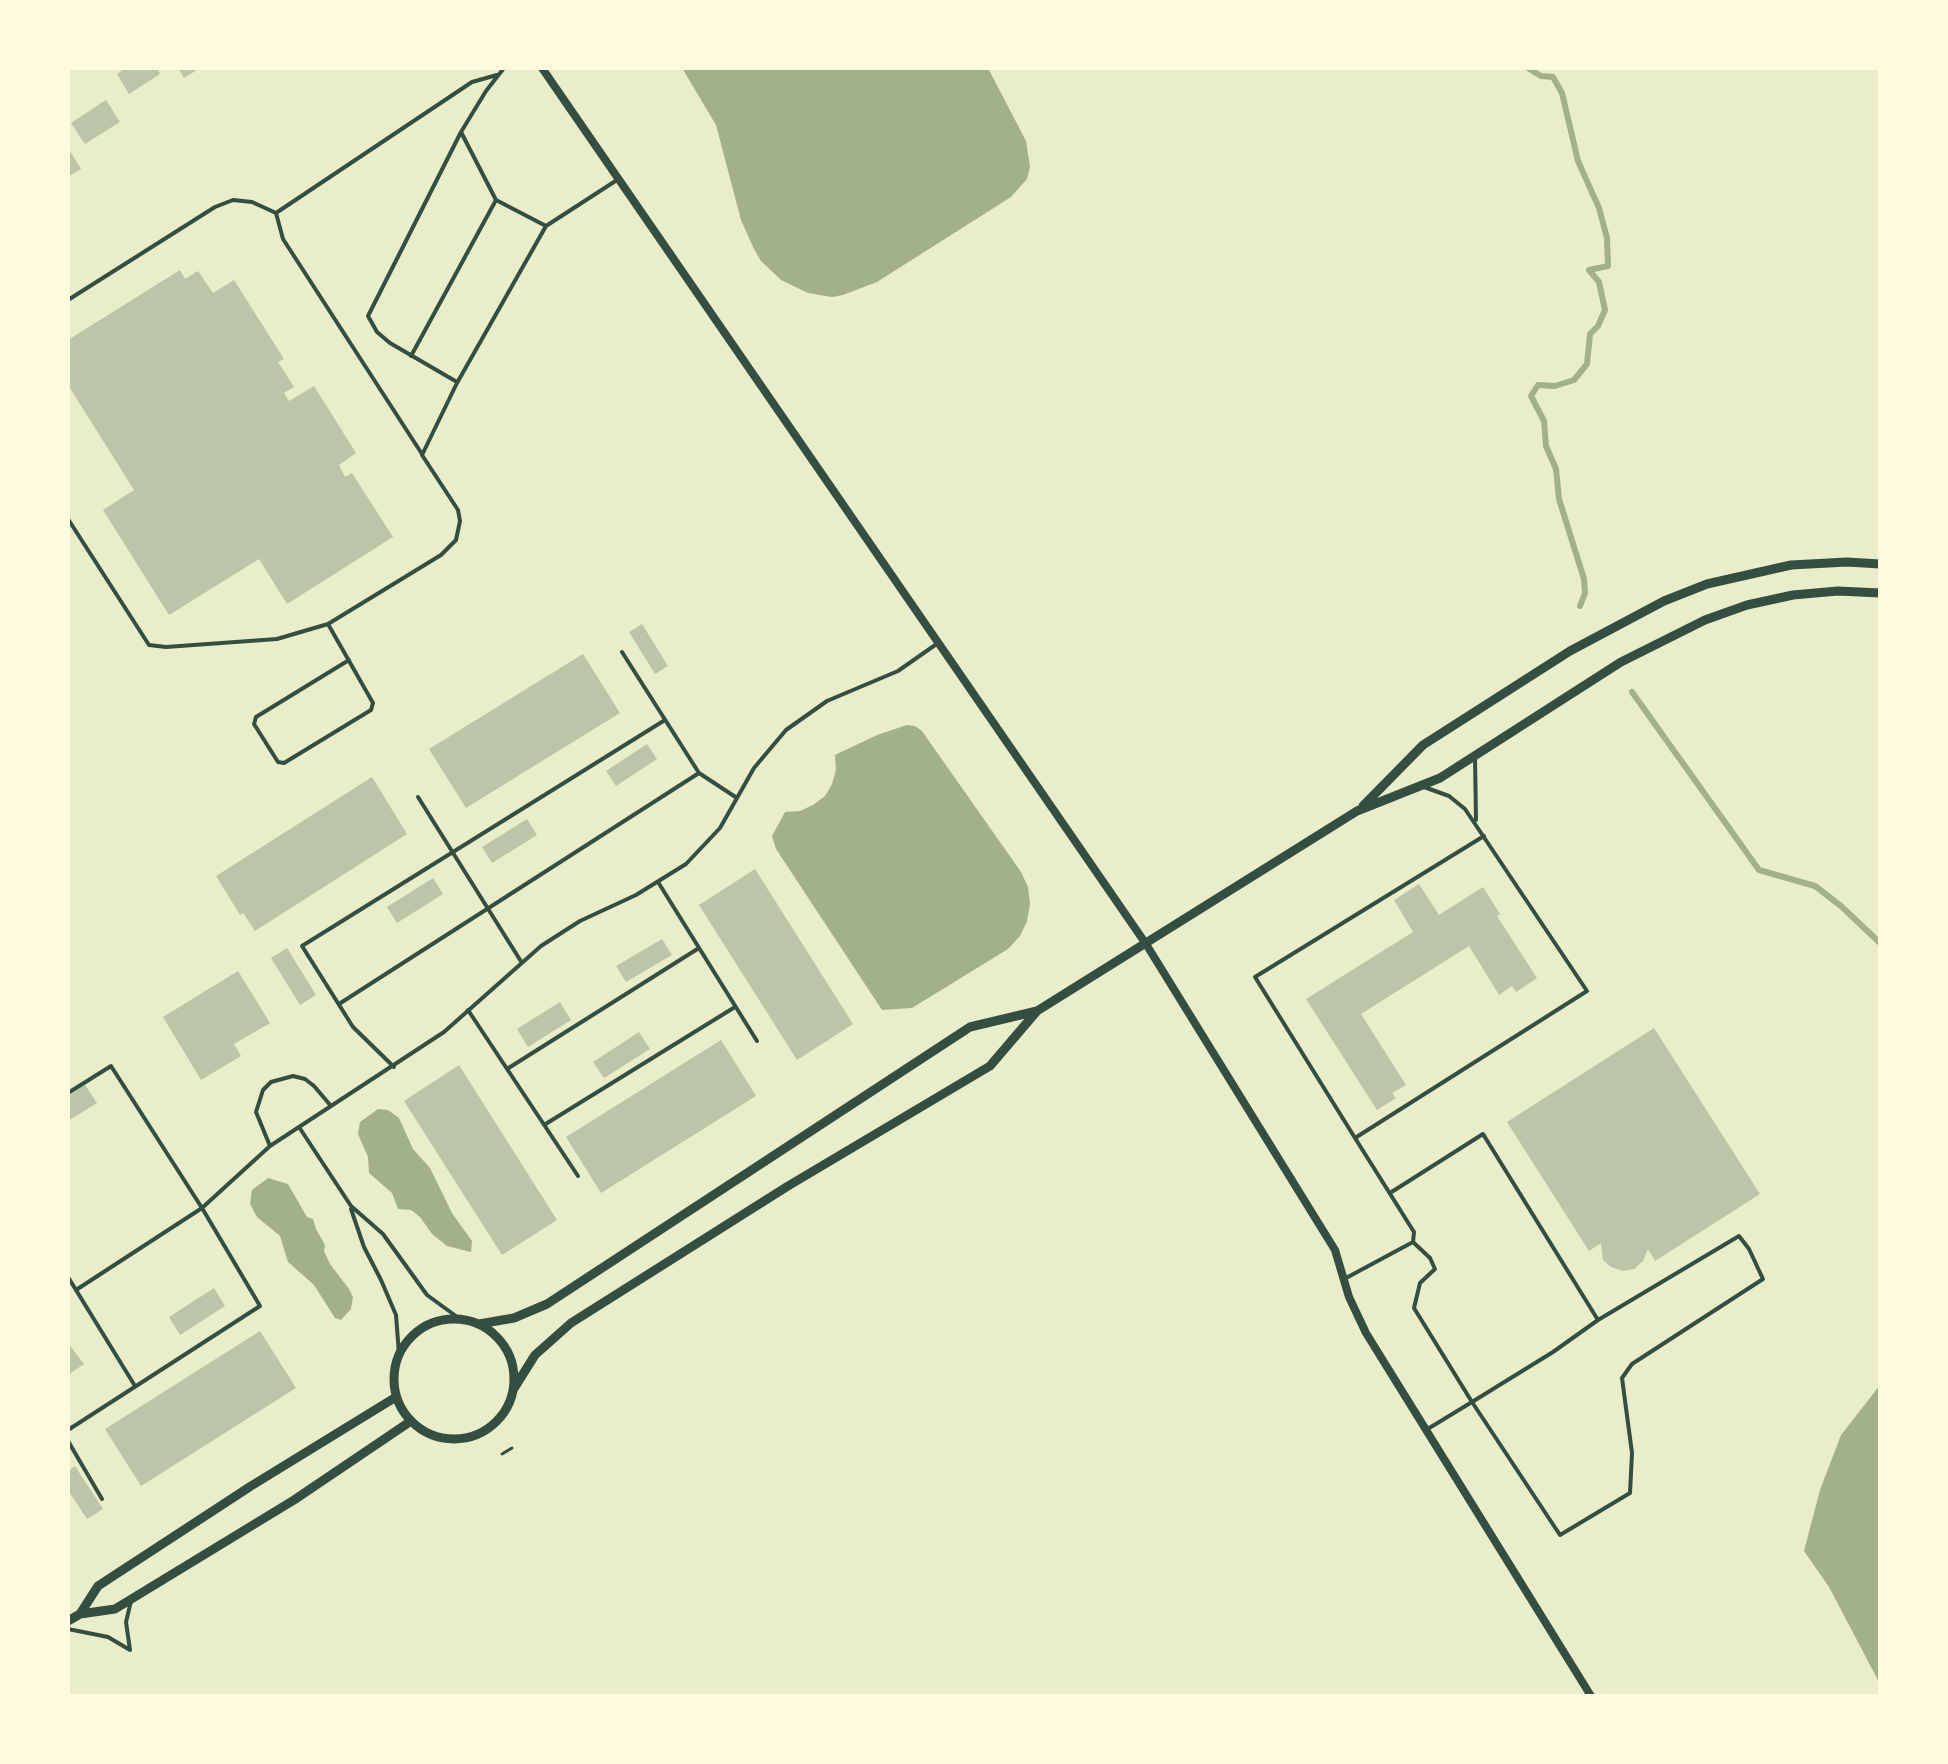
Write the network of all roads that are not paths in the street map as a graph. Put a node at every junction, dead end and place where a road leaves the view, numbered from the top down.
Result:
1 (504, 68) edge
2 (542, 68) edge
3 (498, 74) junction
4 (461, 132) junction
5 (619, 179) junction
6 (496, 200) junction
7 (276, 213) junction
8 (546, 226) junction
9 (68, 300) edge
10 (411, 356) junction
11 (457, 383) junction
12 (422, 455) junction
13 (68, 519) edge
14 (1880, 564) edge
15 (1880, 593) edge
16 (328, 624) junction
17 (938, 643) junction
18 (622, 652) dead end
19 (349, 660) junction
20 (665, 720) junction
21 (1475, 756) junction
22 (699, 773) junction
23 (1421, 786) junction
24 (418, 797) dead end
25 (737, 798) junction
26 (1357, 811) junction
27 (1476, 823) junction
28 (1484, 836) junction
29 (452, 852) junction
30 (658, 882) junction
31 (488, 909) junction
32 (1146, 944) junction
33 (699, 948) junction
34 (522, 963) junction
35 (339, 1004) junction
36 (735, 1007) junction
37 (468, 1010) junction
38 (1037, 1011) junction
39 (757, 1041) dead end
40 (394, 1067) junction
41 (507, 1069) junction
42 (68, 1093) edge
43 (331, 1106) junction
44 (544, 1125) junction
45 (299, 1127) junction
46 (1355, 1138) junction
47 (270, 1146) junction
48 (578, 1176) dead end
49 (1390, 1193) junction
50 (351, 1206) junction
51 (202, 1208) junction
52 (1413, 1242) junction
53 (68, 1277) edge
54 (1344, 1279) junction
55 (76, 1290) junction
56 (460, 1319) junction
57 (1598, 1320) junction
58 (479, 1324) junction
59 (399, 1354) junction
60 (135, 1386) junction
61 (513, 1390) junction
62 (396, 1397) junction
63 (1472, 1402) junction
64 (411, 1421) junction
65 (68, 1430) edge
66 (1426, 1430) junction
67 (68, 1441) edge
68 (102, 1499) dead end
69 (133, 1598) junction
70 (80, 1614) junction
71 (68, 1621) edge
72 (68, 1629) edge
73 (1591, 1696) edge

1 - 3 lane
2 - 5 street
3 - 4 lane
3 - 7 lane
4 - 6 lane
4 - 10 lane
5 - 8 lane
5 - 17 street
6 - 8 lane
6 - 10 lane
7 - 9 lane
7 - 12 lane
8 - 11 lane
10 - 11 lane
11 - 12 lane
12 - 16 lane
13 - 16 lane
14 - 26 street
15 - 21 street
16 - 19 lane
17 - 25 lane
17 - 32 street
18 - 20 lane
19 - 19 lane
20 - 22 lane
20 - 29 lane
21 - 23 street
21 - 27 lane
22 - 25 lane
22 - 31 lane
23 - 26 street
23 - 27 lane
24 - 29 lane
25 - 30 lane
26 - 32 street
27 - 28 lane
28 - 46 lane
28 - 46 lane
29 - 31 lane
29 - 35 lane
30 - 33 lane
30 - 34 lane
31 - 34 lane
31 - 35 lane
32 - 38 street
32 - 54 street
33 - 36 lane
33 - 41 lane
34 - 37 lane
35 - 40 lane
36 - 39 lane
36 - 44 lane
37 - 40 lane
37 - 41 lane
38 - 58 street
38 - 61 street
40 - 43 lane
41 - 44 lane
42 - 51 lane
43 - 45 lane
43 - 47 lane
44 - 48 lane
45 - 47 lane
45 - 50 lane
46 - 49 lane
47 - 51 lane
49 - 52 lane
49 - 57 lane
50 - 56 lane
50 - 59 lane
51 - 55 lane
51 - 60 lane
52 - 54 lane
52 - 63 lane
53 - 55 lane
54 - 66 street
55 - 60 lane
56 - 58 street
56 - 59 street
57 - 63 lane
57 - 63 lane
58 - 61 street
59 - 62 street
60 - 65 lane
61 - 64 street
62 - 64 street
62 - 70 street
63 - 66 lane
64 - 69 street
66 - 73 street
67 - 68 lane
69 - 70 street
69 - 72 lane
70 - 71 street

